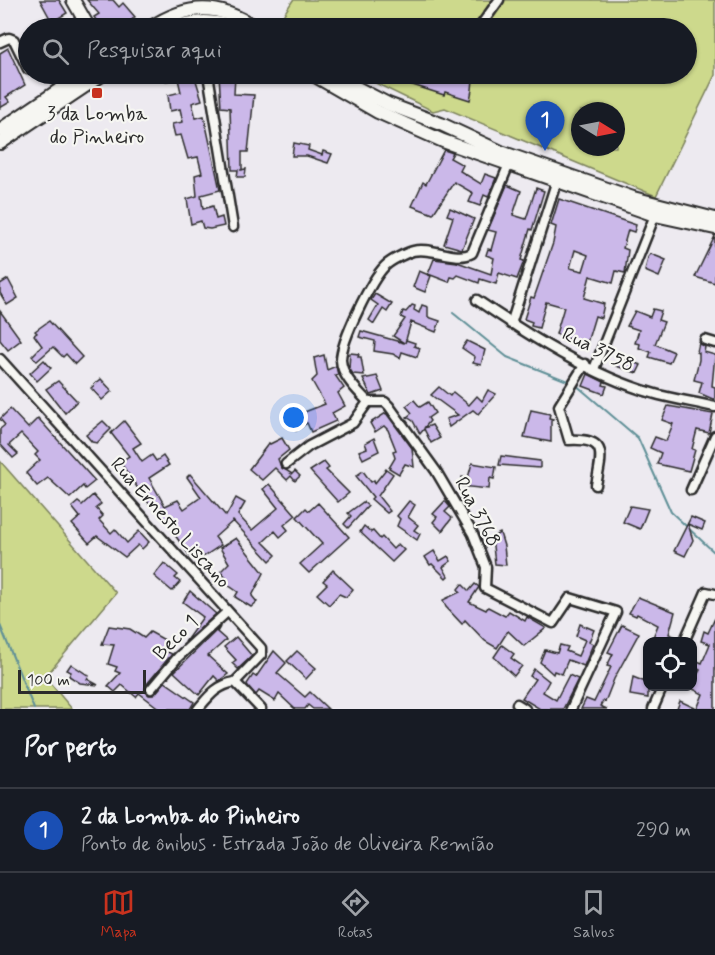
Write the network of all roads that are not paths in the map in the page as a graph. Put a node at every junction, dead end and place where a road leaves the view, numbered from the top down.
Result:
1 (73, 0) edge
2 (499, 0) edge
3 (203, 4) edge
4 (189, 6) edge
5 (83, 18) edge
6 (166, 18) edge
7 (241, 18) edge
8 (486, 18) edge
9 (0, 42) edge
10 (18, 49) edge
11 (68, 84) edge
12 (87, 84) edge
13 (210, 84) edge
14 (329, 84) edge
15 (349, 84) edge
16 (432, 120) junction
17 (451, 128) junction
18 (0, 130) edge
19 (425, 133) junction
20 (443, 141) junction
21 (0, 143) edge
22 (509, 164) junction
23 (556, 183) junction
24 (655, 215) junction
25 (715, 219) edge
26 (233, 227) dead end
27 (715, 228) edge
28 (477, 300) dead end
29 (511, 324) junction
30 (705, 340) dead end
31 (715, 343) edge
32 (0, 358) edge
33 (585, 364) junction
34 (594, 369) junction
35 (368, 402) junction
36 (715, 407) edge
37 (715, 436) edge
38 (286, 464) dead end
39 (596, 485) dead end
40 (692, 490) dead end
41 (710, 593) edge
42 (227, 612) junction
43 (687, 637) edge
44 (235, 682) junction
45 (151, 690) dead end
46 (661, 691) edge
47 (198, 709) edge
48 (261, 709) edge
49 (571, 709) edge
50 (653, 709) edge

1 - 5 main road
2 - 8 street
3 - 4 main road
3 - 7 main road
4 - 6 main road
9 - 10 street
11 - 18 main road
12 - 21 main road
13 - 26 street
14 - 19 main road
15 - 16 main road
16 - 17 main road
16 - 19 main road
17 - 20 main road
17 - 25 main road
19 - 20 main road
20 - 22 main road
22 - 23 main road
22 - 35 street
23 - 24 main road
23 - 29 street
24 - 27 main road
24 - 34 street
28 - 29 street, Rua 3758
29 - 33 street, Rua 3758
30 - 31 street
32 - 42 street, Rua Ernesto Liscano
33 - 34 street, Rua 3758
33 - 39 street
34 - 36 street, Rua 3758
35 - 38 street
35 - 49 street, Rua 3768
37 - 40 street
41 - 43 street
42 - 44 street, Rua Ernesto Liscano
42 - 45 street, Beco 1
44 - 47 street
44 - 48 street
46 - 50 street

